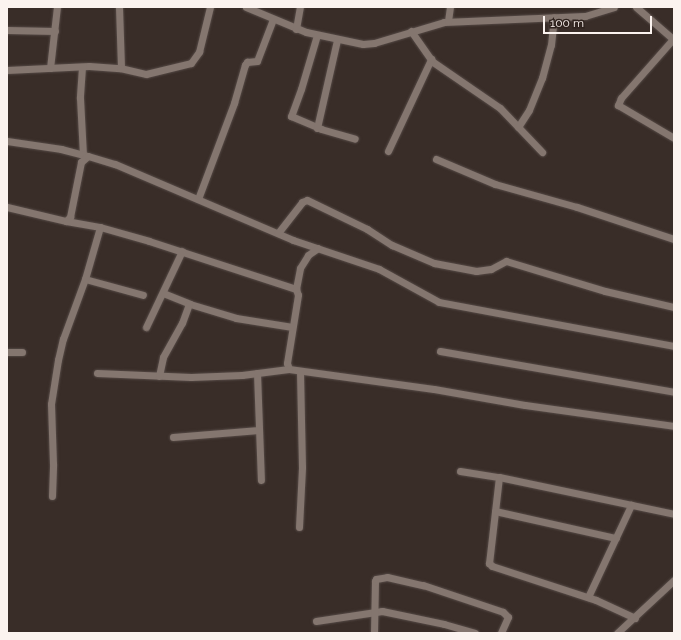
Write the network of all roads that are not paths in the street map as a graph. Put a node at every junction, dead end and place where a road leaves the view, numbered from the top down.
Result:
1 (57, 7) edge
2 (119, 7) edge
3 (210, 7) edge
4 (246, 7) edge
5 (300, 7) edge
6 (450, 7) edge
7 (614, 7) edge
8 (636, 7) edge
9 (554, 17) junction
10 (274, 19) junction
11 (448, 21) junction
12 (296, 29) junction
13 (7, 30) edge
14 (55, 31) junction
15 (411, 31) junction
16 (317, 35) junction
17 (673, 39) edge
18 (337, 40) junction
19 (431, 59) junction
20 (82, 66) junction
21 (50, 68) junction
22 (121, 68) junction
23 (7, 70) edge
24 (518, 127) junction
25 (317, 128) junction
26 (674, 138) edge
27 (355, 139) dead end
28 (7, 141) edge
29 (388, 151) dead end
30 (542, 152) dead end
31 (85, 155) junction
32 (436, 159) dead end
33 (198, 199) junction
34 (7, 207) edge
35 (66, 221) junction
36 (100, 227) junction
37 (278, 233) junction
38 (674, 239) edge
39 (318, 248) junction
40 (182, 251) junction
41 (85, 279) junction
42 (296, 289) junction
43 (142, 294) dead end
44 (163, 294) junction
45 (189, 304) junction
46 (674, 307) edge
47 (146, 327) dead end
48 (292, 327) junction
49 (674, 346) edge
50 (440, 351) dead end
51 (7, 352) edge
52 (22, 352) dead end
53 (289, 369) junction
54 (300, 371) junction
55 (97, 373) dead end
56 (257, 373) junction
57 (159, 376) junction
58 (674, 392) edge
59 (674, 426) edge
60 (259, 430) junction
61 (172, 437) dead end
62 (460, 470) dead end
63 (499, 477) junction
64 (261, 480) dead end
65 (52, 496) dead end
66 (630, 504) junction
67 (495, 511) junction
68 (674, 514) edge
69 (300, 527) dead end
70 (616, 538) junction
71 (674, 580) edge
72 (588, 597) junction
73 (374, 611) junction
74 (635, 618) junction
75 (316, 621) dead end
76 (374, 633) edge
77 (475, 633) edge
78 (501, 633) edge
79 (617, 633) edge

1 - 14 street
2 - 22 street
3 - 22 street
4 - 10 street
5 - 12 street
6 - 11 street
7 - 9 street
8 - 17 street
9 - 11 street
9 - 24 street
10 - 12 street
10 - 33 street
11 - 15 street
12 - 16 street
13 - 14 street
14 - 21 street
15 - 18 street
15 - 19 street
16 - 18 street
16 - 25 street
17 - 26 street
18 - 25 street
19 - 24 street
19 - 29 street
20 - 21 street
20 - 22 street
20 - 31 street
21 - 23 street
24 - 30 street
25 - 27 street
28 - 31 street
31 - 33 street
31 - 35 street
32 - 38 street
33 - 37 street
34 - 35 street
35 - 36 street
36 - 40 street
36 - 41 street
37 - 39 street
37 - 46 street
39 - 42 street
39 - 49 street
40 - 42 street
40 - 44 street
41 - 43 street
41 - 65 street
42 - 48 street
44 - 45 street
44 - 47 street
45 - 48 street
45 - 57 street
48 - 53 street
50 - 58 street
51 - 52 street
53 - 54 street
53 - 56 street
54 - 59 street
54 - 69 street
55 - 57 street
56 - 57 street
56 - 60 street
60 - 61 street
60 - 64 street
62 - 63 street
63 - 66 street
63 - 67 street
66 - 68 street
66 - 70 street
67 - 70 street
67 - 72 street
70 - 72 street
71 - 74 street
72 - 74 street
73 - 75 street
73 - 76 street
73 - 77 street
73 - 78 street
74 - 79 street

